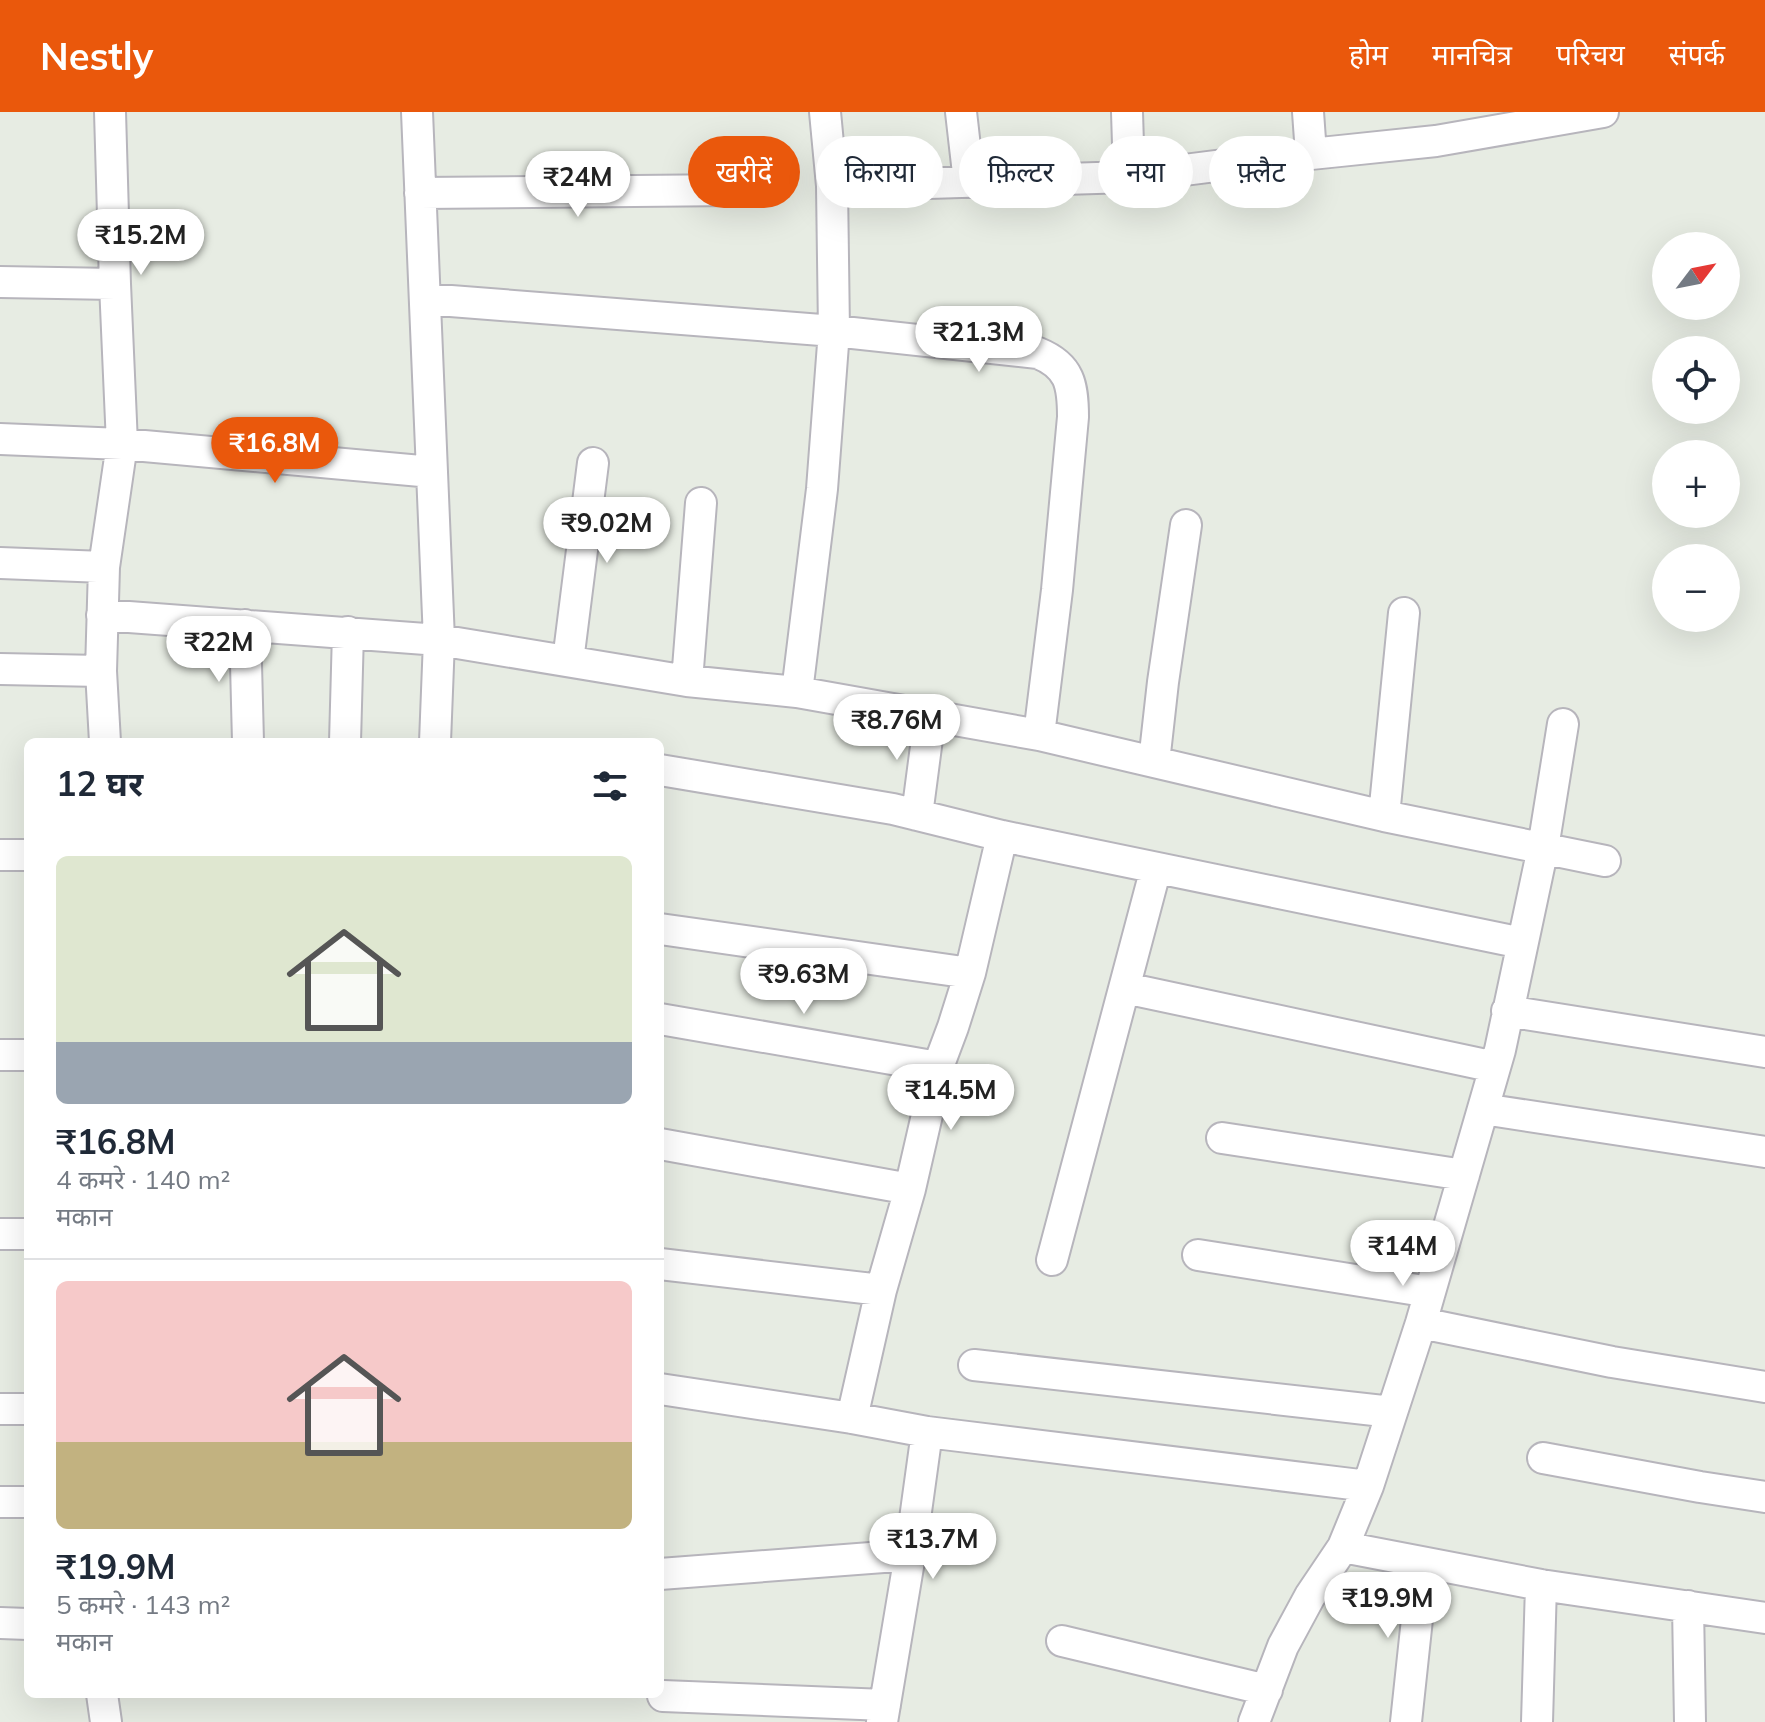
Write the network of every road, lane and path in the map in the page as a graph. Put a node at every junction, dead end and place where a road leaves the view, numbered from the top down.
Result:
1 (110, 112) edge
2 (417, 112) edge
3 (825, 112) edge
4 (961, 112) edge
5 (1127, 112) edge
6 (1308, 112) edge
7 (1593, 113) edge
8 (827, 136) edge
9 (964, 136) edge
10 (1128, 136) edge
11 (1310, 136) edge
12 (1314, 154) edge
13 (688, 190) edge
14 (420, 193) junction
15 (832, 208) edge
16 (0, 282) edge
17 (115, 284) junction
18 (425, 299) junction
19 (834, 331) junction
20 (0, 439) edge
21 (122, 444) junction
22 (593, 463) dead end
23 (432, 472) junction
24 (701, 503) dead end
25 (1186, 525) dead end
26 (0, 563) edge
27 (104, 567) junction
28 (1404, 613) dead end
29 (102, 615) junction
30 (245, 625) junction
31 (348, 632) junction
32 (439, 640) junction
33 (568, 661) junction
34 (0, 669) edge
35 (101, 671) junction
36 (687, 681) junction
37 (797, 692) junction
38 (930, 716) junction
39 (1563, 724) dead end
40 (1039, 735) junction
41 (105, 738) edge
42 (248, 738) edge
43 (345, 738) edge
44 (435, 738) edge
45 (1154, 762) junction
46 (664, 771) edge
47 (917, 815) junction
48 (1384, 816) junction
49 (1002, 836) junction
50 (1543, 848) junction
51 (0, 855) edge
52 (24, 855) edge
53 (1605, 861) dead end
54 (1156, 868) junction
55 (664, 930) edge
56 (1522, 943) junction
57 (970, 973) junction
58 (1125, 988) junction
59 (1507, 1011) junction
60 (664, 1020) edge
61 (1765, 1052) edge
62 (0, 1055) edge
63 (24, 1055) edge
64 (938, 1067) junction
65 (1495, 1067) junction
66 (1483, 1109) junction
67 (1222, 1138) dead end
68 (664, 1145) edge
69 (1765, 1152) edge
70 (1464, 1175) junction
71 (910, 1189) junction
72 (0, 1234) edge
73 (24, 1234) edge
74 (1198, 1255) dead end
75 (1052, 1260) dead end
76 (664, 1264) edge
77 (881, 1290) junction
78 (1430, 1292) junction
79 (1421, 1323) junction
80 (974, 1365) dead end
81 (1765, 1387) edge
82 (664, 1390) edge
83 (0, 1409) edge
84 (24, 1409) edge
85 (1392, 1412) junction
86 (852, 1418) junction
87 (927, 1432) junction
88 (1543, 1458) dead end
89 (1368, 1486) junction
90 (1765, 1497) edge
91 (0, 1502) edge
92 (24, 1502) edge
93 (1343, 1547) junction
94 (910, 1555) junction
95 (1423, 1563) junction
96 (664, 1574) edge
97 (1541, 1585) junction
98 (1688, 1606) junction
99 (1765, 1618) edge
100 (0, 1623) edge
101 (24, 1624) edge
102 (1062, 1641) dead end
103 (1267, 1690) junction
104 (664, 1696) edge
105 (103, 1698) edge
106 (884, 1713) edge
107 (106, 1722) edge
108 (1254, 1722) edge
109 (1406, 1722) edge
110 (1537, 1722) edge
111 (1690, 1722) edge

1 - 17 street
2 - 14 street
3 - 8 street
4 - 9 street
5 - 10 street
6 - 11 street
7 - 12 street
13 - 14 street
14 - 18 street
15 - 19 street
16 - 17 street
17 - 21 street
18 - 19 street
18 - 23 street
19 - 37 street
19 - 40 street
20 - 21 street
21 - 23 street
21 - 27 street
22 - 33 street
23 - 32 street
24 - 36 street
25 - 45 street
26 - 27 street
27 - 29 street
28 - 48 street
29 - 30 street
29 - 35 street
30 - 31 street
30 - 42 street
31 - 32 street
31 - 43 street
32 - 33 street
32 - 44 street
33 - 36 street
34 - 35 street
35 - 41 street
36 - 37 street
37 - 38 street
38 - 40 street
38 - 47 street
39 - 50 street
40 - 45 street
45 - 48 street
46 - 47 street
47 - 49 street
48 - 50 street
49 - 54 street
49 - 57 street
50 - 53 street
50 - 56 street
51 - 52 street
54 - 56 street
54 - 58 street
55 - 57 street
56 - 59 street
57 - 64 street
58 - 65 street
58 - 75 street
59 - 61 street
59 - 65 street
60 - 64 street
62 - 63 street
64 - 71 street
65 - 66 street
66 - 69 street
66 - 70 street
67 - 70 street
68 - 71 street
70 - 78 street
71 - 77 street
72 - 73 street
74 - 78 street
76 - 77 street
77 - 86 street
78 - 79 street
79 - 81 street
79 - 85 street
80 - 85 street
82 - 86 street
83 - 84 street
85 - 89 street
86 - 87 street
87 - 89 street
87 - 94 street
88 - 90 street
89 - 93 street
91 - 92 street
93 - 95 street
93 - 103 street
94 - 96 street
94 - 106 street
95 - 97 street
95 - 109 street
97 - 98 street
97 - 110 street
98 - 99 street
98 - 111 street
100 - 101 street
102 - 103 street
103 - 108 street
104 - 106 street
105 - 107 street

